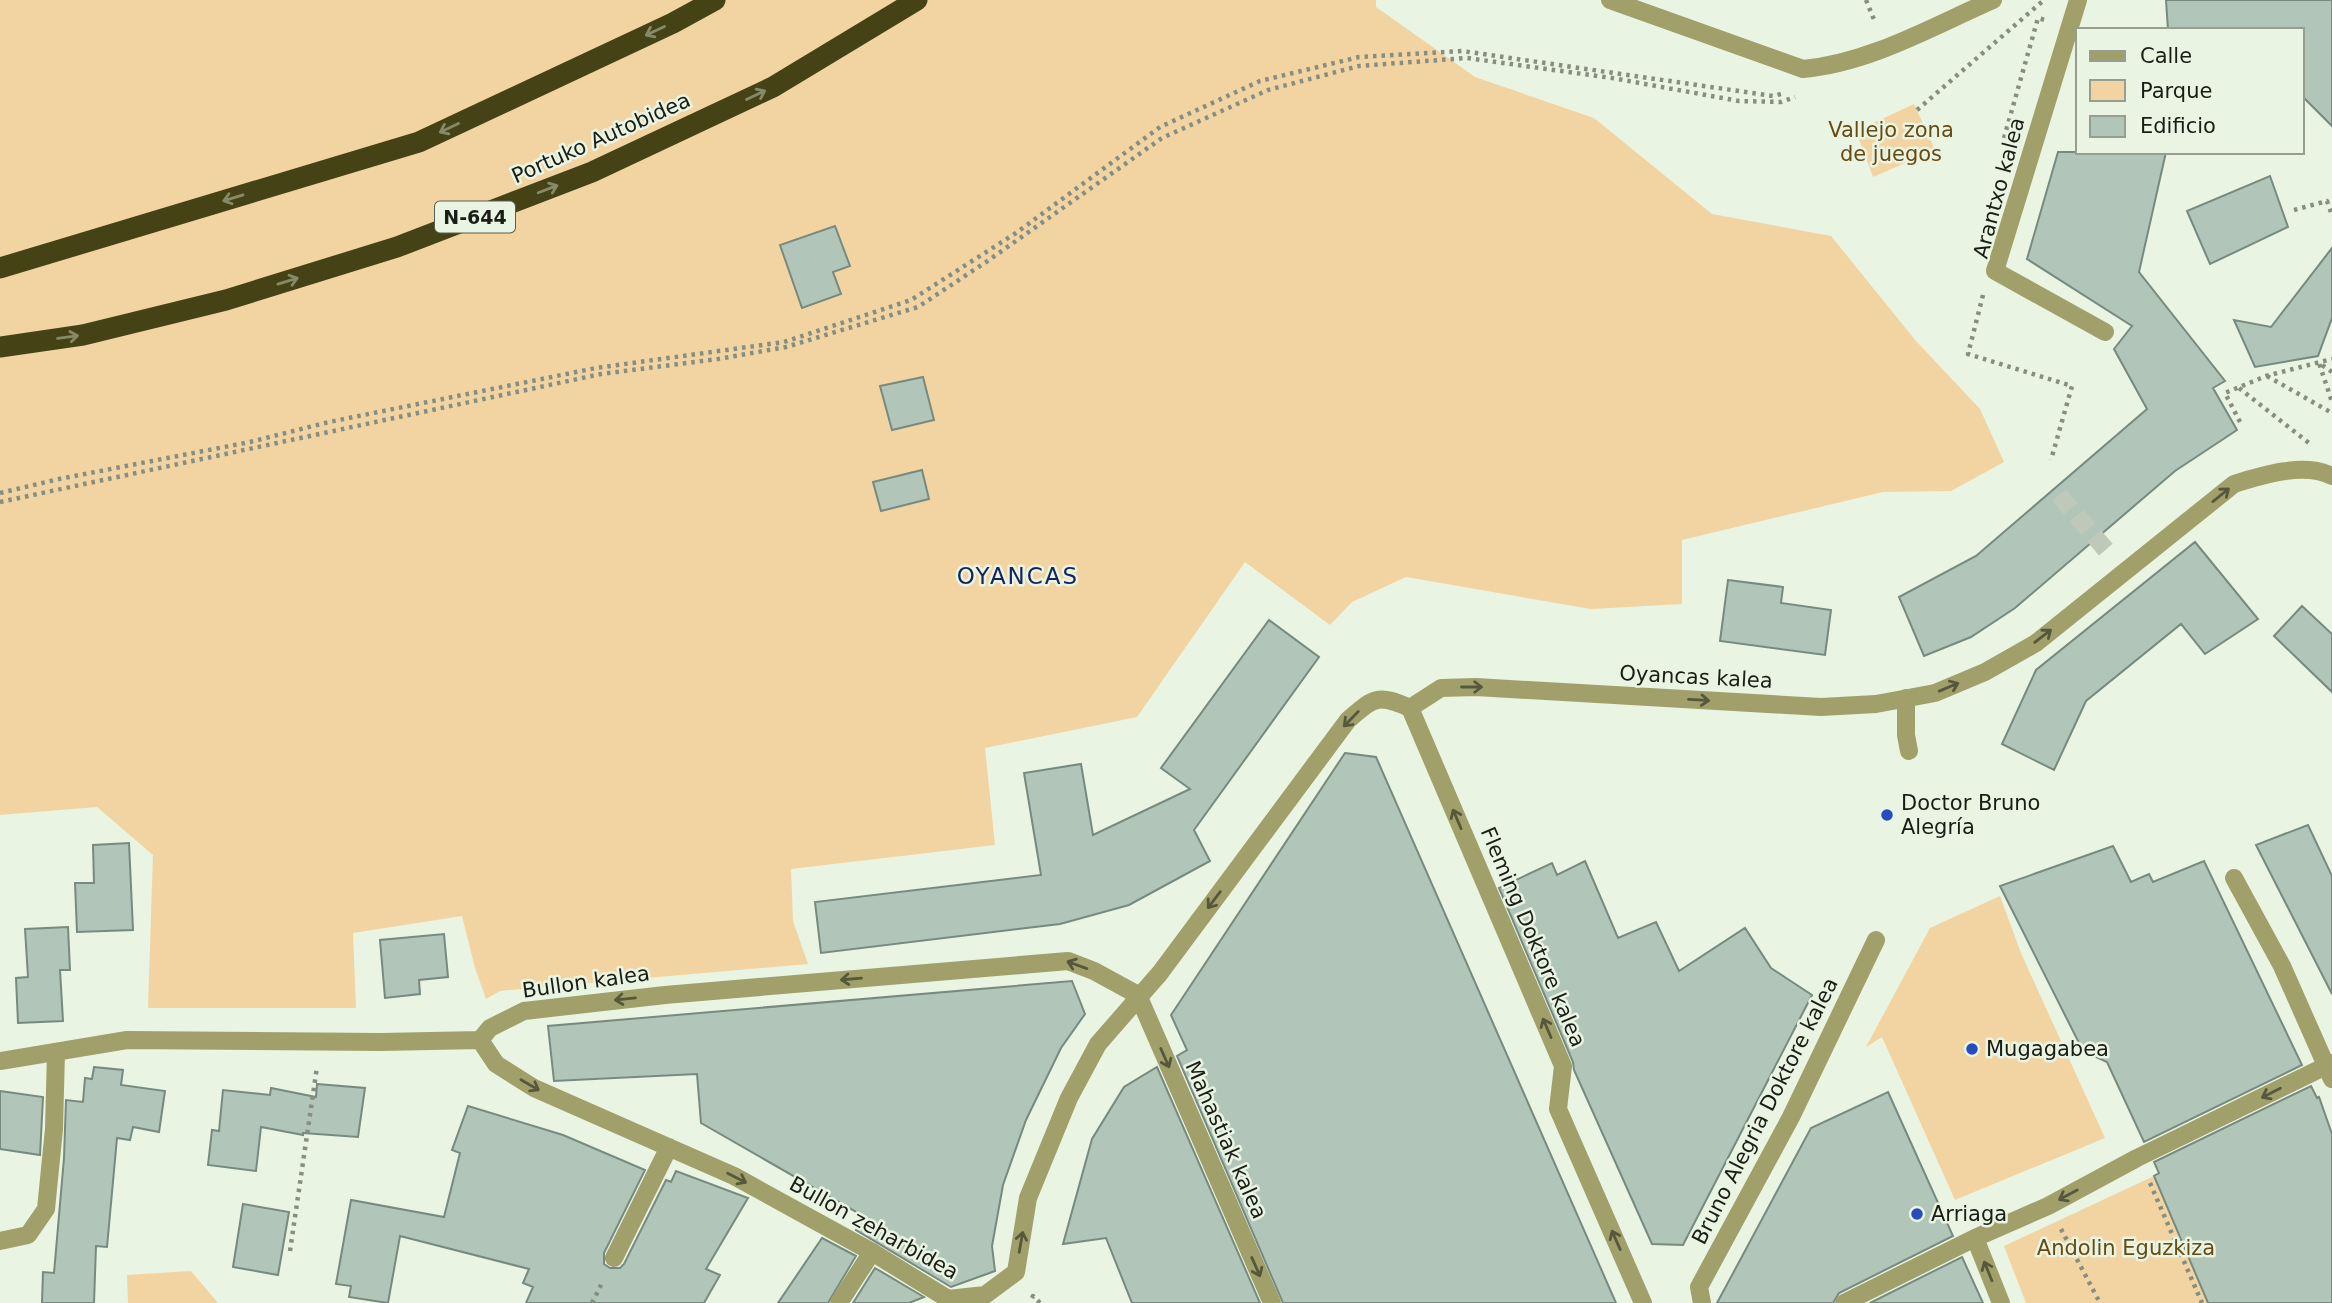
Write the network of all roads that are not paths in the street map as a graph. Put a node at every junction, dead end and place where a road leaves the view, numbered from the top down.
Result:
1 (715, 0) edge
2 (917, 0) edge
3 (1610, 0) edge
4 (1993, 0) edge
5 (2078, 0) edge
6 (0, 268) edge
7 (2105, 332) dead end
8 (0, 347) edge
9 (2332, 476) edge
10 (1906, 698) junction
11 (1410, 708) junction
12 (1909, 751) dead end
13 (2234, 878) dead end
14 (1876, 940) dead end
15 (1138, 995) junction
16 (480, 1040) junction
17 (56, 1052) junction
18 (0, 1061) edge
19 (2330, 1069) edge
20 (670, 1147) junction
21 (1975, 1238) junction
22 (0, 1241) edge
23 (872, 1252) junction
24 (614, 1258) dead end
25 (839, 1303) edge
26 (1272, 1303) edge
27 (1643, 1303) edge
28 (1702, 1303) edge
29 (1843, 1303) edge
30 (2001, 1303) edge

1 -> 6 highway
8 -> 2 highway, Portuko Autobidea / N-644
3 - 4 street
5 - 7 street, Arantxo kalea
10 -> 9 street, Oyancas kalea
11 -> 10 street, Oyancas kalea
10 - 12 street
11 -> 15 street
27 -> 11 street, Fleming Doktore kalea
13 - 19 street
14 - 28 street, Bruno Alegria Doktore kalea
15 -> 16 street, Bullon kalea
23 -> 15 street, Bullon zeharbidea
15 -> 26 street, Mahastiak kalea
16 - 17 street
16 -> 20 street, Bullon zeharbidea
17 - 18 street
17 - 22 street
19 -> 21 street
20 -> 23 street, Bullon zeharbidea
20 - 24 street
21 - 29 street
30 -> 21 street
23 - 25 street

